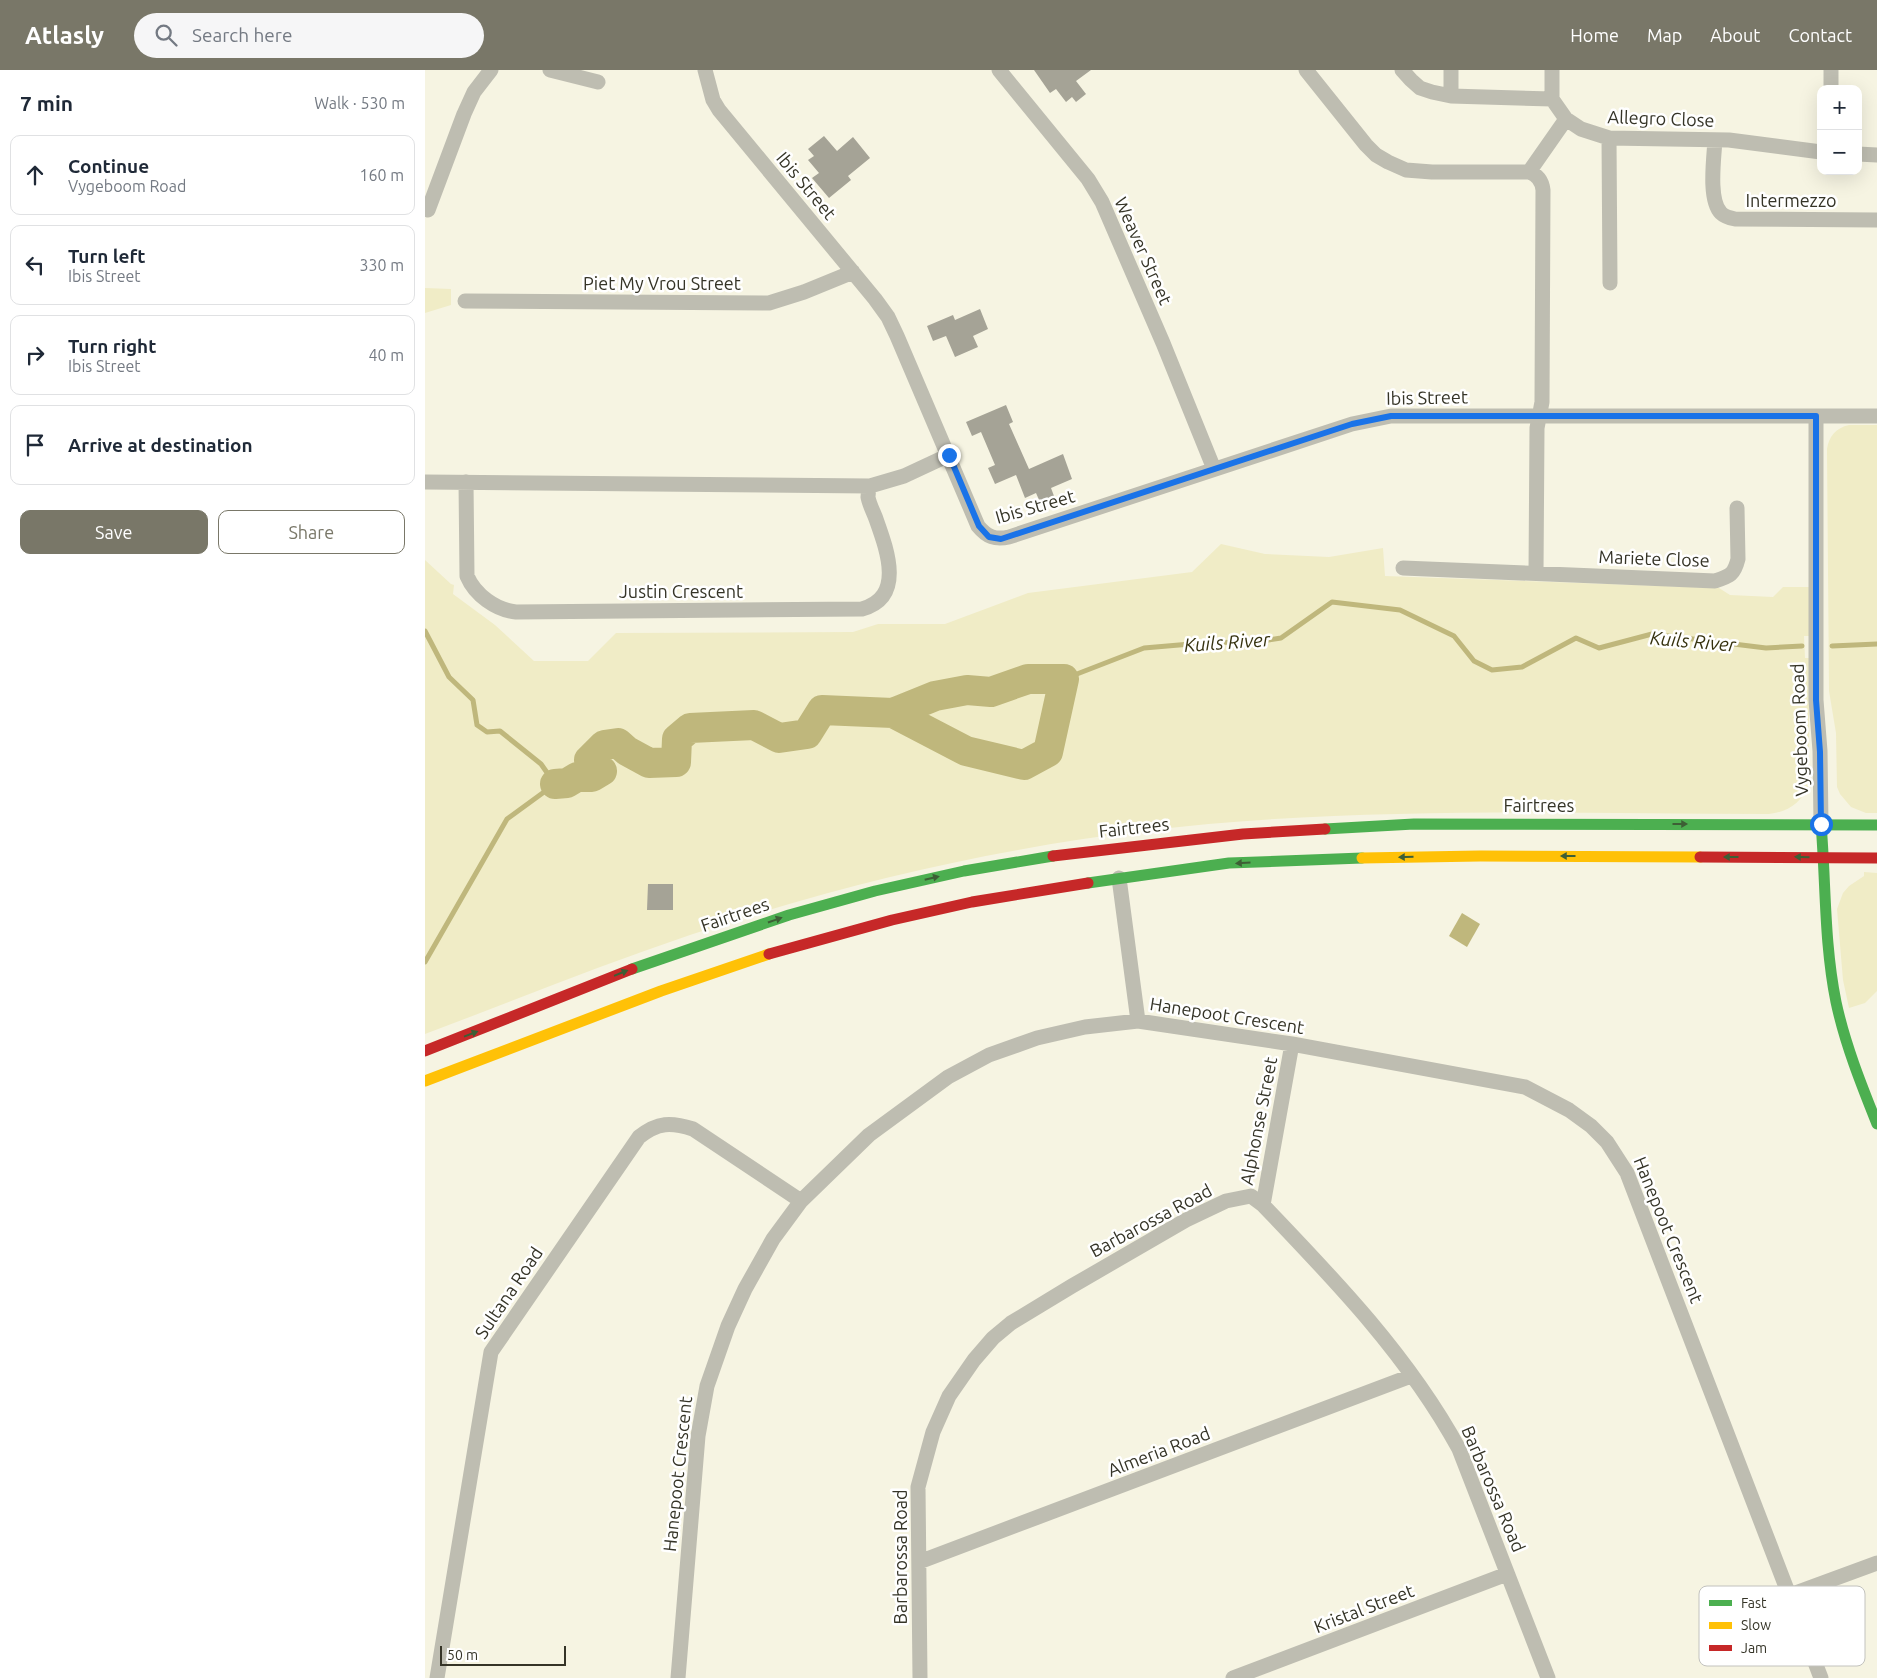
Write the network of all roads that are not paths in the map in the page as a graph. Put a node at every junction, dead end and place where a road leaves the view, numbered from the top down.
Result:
1 (491, 70) edge
2 (550, 70) edge
3 (705, 70) edge
4 (999, 70) edge
5 (1306, 70) edge
6 (1402, 70) edge
7 (1451, 70) edge
8 (1552, 70) edge
9 (1831, 70) edge
10 (598, 82) dead end
11 (1831, 85) edge
12 (1451, 96) junction
13 (1552, 99) junction
14 (1565, 119) junction
15 (1609, 138) junction
16 (1715, 140) junction
17 (1817, 151) edge
18 (1862, 154) edge
19 (1877, 155) edge
20 (1529, 172) junction
21 (428, 210) dead end
22 (1877, 220) edge
23 (853, 272) junction
24 (1610, 283) dead end
25 (465, 301) dead end
26 (1539, 415) junction
27 (1816, 416) junction
28 (1877, 416) edge
29 (949, 455) junction
30 (1214, 469) junction
31 (425, 482) edge
32 (466, 482) junction
33 (870, 486) junction
34 (1737, 508) dead end
35 (1403, 568) dead end
36 (1536, 573) junction
37 (1821, 824) junction
38 (1877, 824) edge
39 (1824, 858) junction
40 (1877, 858) edge
41 (1119, 878) junction
42 (1138, 1022) junction
43 (1293, 1044) junction
44 (425, 1051) edge
45 (425, 1081) edge
46 (1877, 1124) edge
47 (801, 1201) junction
48 (1263, 1205) junction
49 (1411, 1376) junction
50 (919, 1562) junction
51 (1877, 1563) edge
52 (1507, 1574) junction
53 (1787, 1586) edge
54 (1814, 1586) edge
55 (1817, 1666) edge
56 (437, 1678) edge
57 (678, 1678) edge
58 (920, 1678) edge
59 (1233, 1678) edge
60 (1548, 1678) edge
61 (1821, 1678) edge

1 - 21 street
2 - 10 street
3 - 23 street, Ibis Street
4 - 30 street, Weaver Street
5 - 20 street
6 - 12 street
7 - 12 street
8 - 13 street
9 - 11 street
12 - 13 street
13 - 14 street
14 - 15 street, Allegro Close
14 - 20 street
15 - 16 street, Allegro Close
15 - 24 street
16 - 17 street, Allegro Close
16 - 22 street, Intermezzo
18 - 19 street
20 - 26 street
23 - 25 street, Piet My Vrou Street
23 - 29 street, Ibis Street
26 - 27 street, Ibis Street
26 - 30 street, Ibis Street
26 - 36 street
27 - 28 street, Ibis Street
27 - 37 street, Vygeboom Road
29 - 30 street, Ibis Street
29 - 33 street
31 - 32 street
32 - 33 street
32 - 33 street, Justin Crescent
34 - 36 street, Mariete Close
35 - 36 street, Mariete Close
37 - 38 main road, Fairtrees
37 - 39 main road, Vygeboom Road
44 -> 37 main road, Fairtrees
39 - 40 main road
39 -> 41 main road
39 - 46 main road, Vygeboom Road
41 - 42 street
41 - 45 main road
42 - 43 street, Hanepoot Crescent
42 - 47 street, Hanepoot Crescent
43 - 48 street, Alphonse Street
43 - 53 street, Hanepoot Crescent
47 - 56 street, Sultana Road
47 - 57 street, Hanepoot Crescent
48 - 49 street, Barbarossa Road
48 - 50 street, Barbarossa Road
49 - 50 street, Almeria Road
49 - 52 street, Barbarossa Road
50 - 58 street, Barbarossa Road
51 - 54 street
52 - 59 street, Kristal Street
52 - 60 street, Barbarossa Road
55 - 61 street, Hanepoot Crescent

